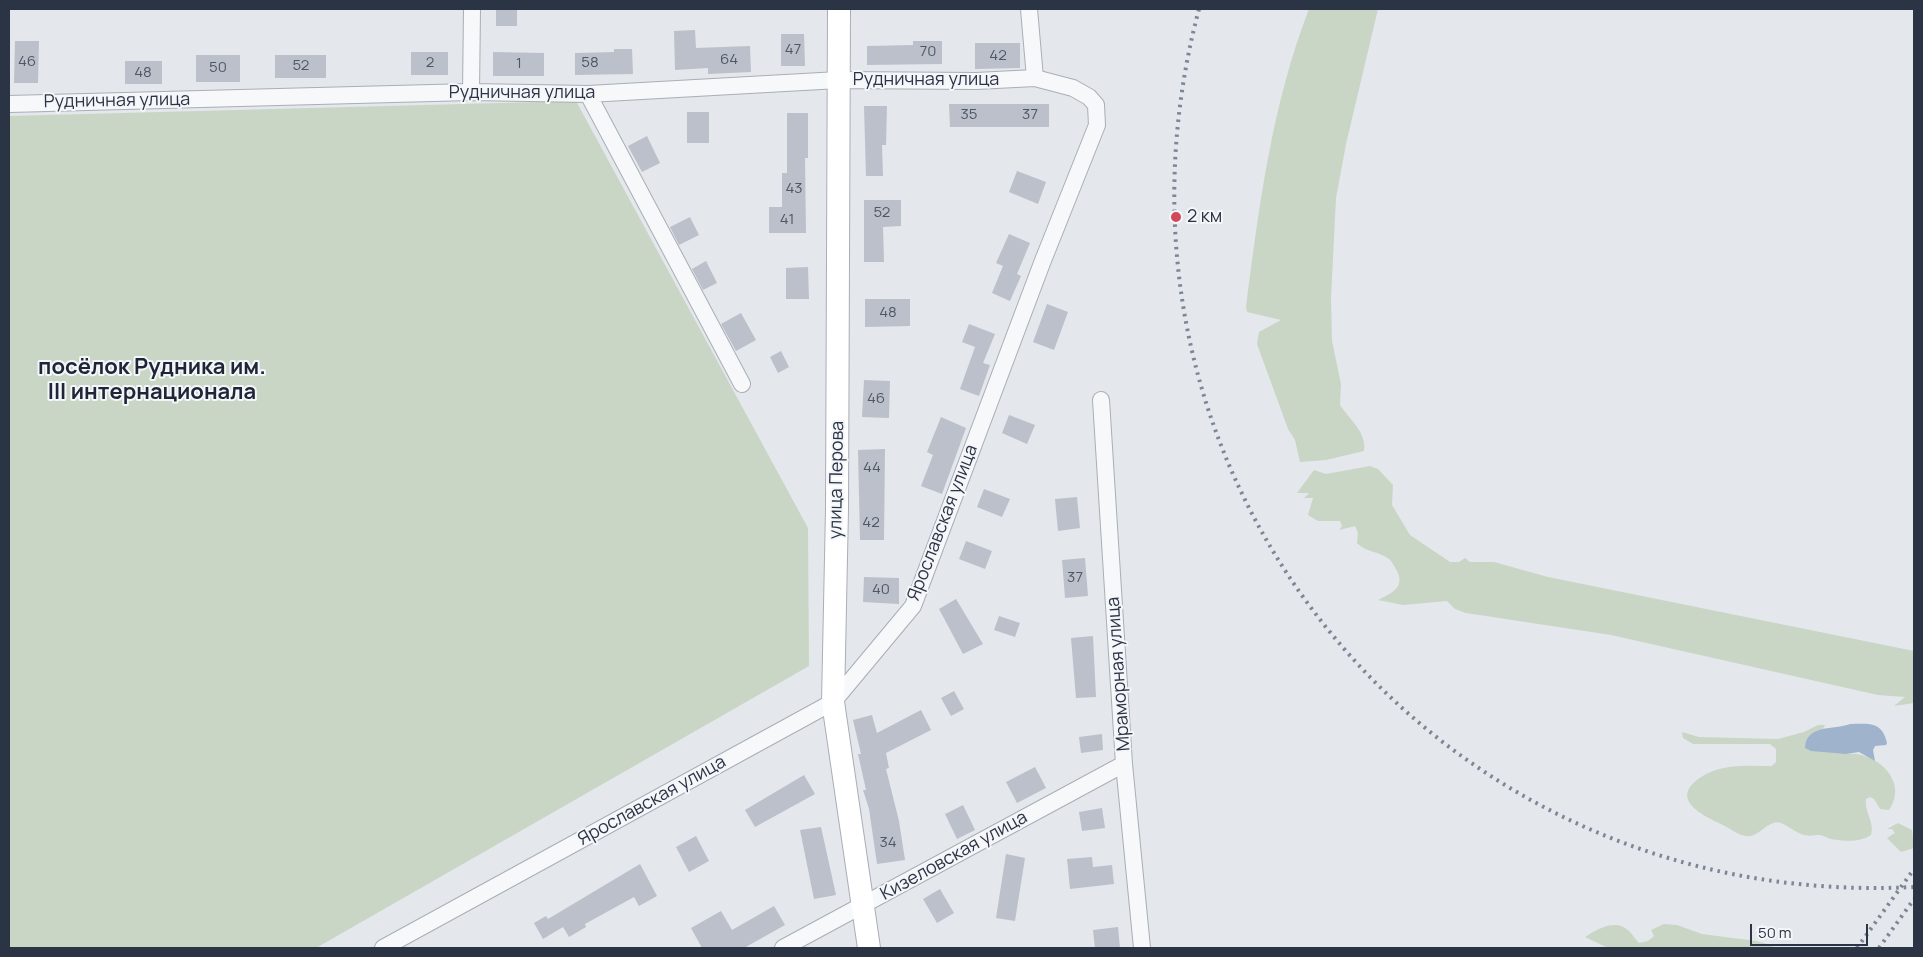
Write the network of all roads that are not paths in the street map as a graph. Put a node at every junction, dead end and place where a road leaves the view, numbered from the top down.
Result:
1 (472, 9) edge
2 (839, 9) edge
3 (1029, 9) edge
4 (1035, 78) junction
5 (839, 80) junction
6 (471, 92) junction
7 (588, 94) junction
8 (9, 104) edge
9 (742, 384) dead end
10 (1101, 400) dead end
11 (833, 702) junction
12 (1124, 764) junction
13 (862, 906) junction
14 (383, 948) edge
15 (783, 948) edge
16 (869, 948) edge
17 (1142, 948) edge

1 - 6 street
2 - 5 main road, улица Перова
3 - 4 street
4 - 5 street, Рудничная улица
4 - 11 street, Ярославская улица
5 - 7 street, Рудничная улица
5 - 11 main road, улица Перова
6 - 7 street, Рудничная улица
6 - 8 street, Рудничная улица
7 - 9 street
10 - 12 street, Мраморная улица
11 - 13 main road, улица Перова
11 - 14 street, Ярославская улица
12 - 13 street, Кизеловская улица
12 - 17 street, Мраморная улица
13 - 15 street, Кизеловская улица
13 - 16 main road, улица Перова

